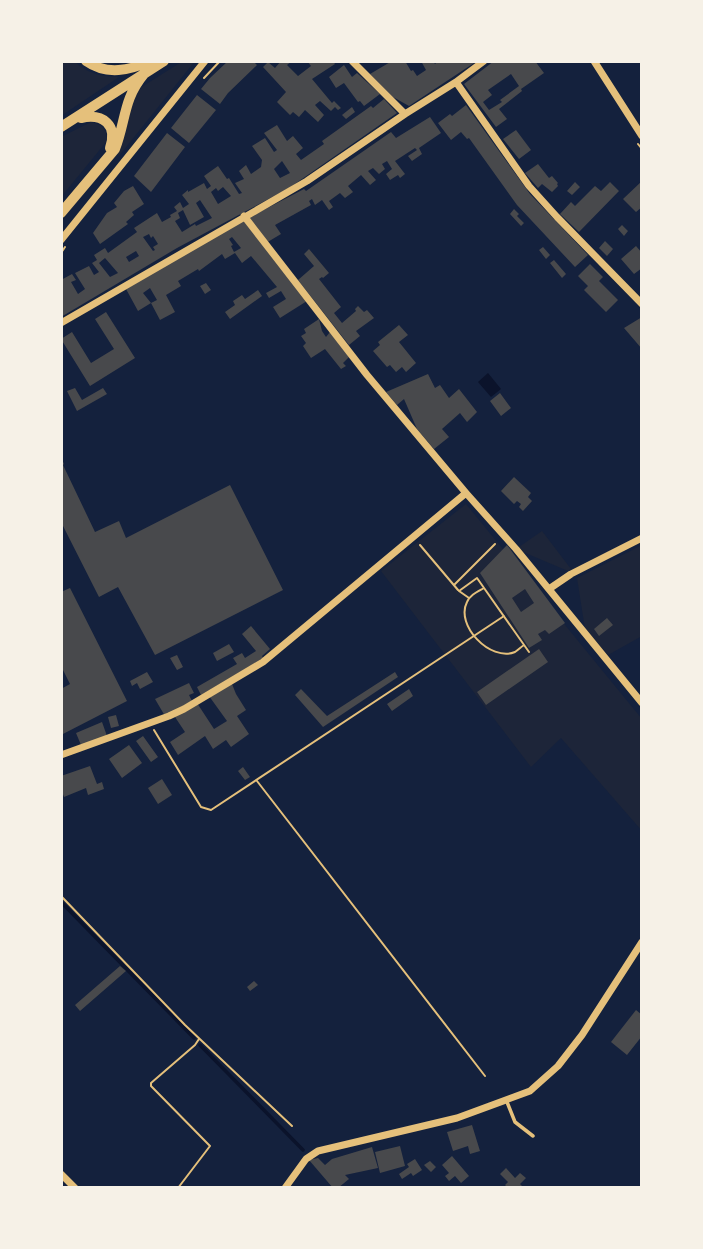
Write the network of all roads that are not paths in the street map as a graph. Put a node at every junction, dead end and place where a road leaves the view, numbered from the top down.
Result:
1 (86, 61) edge
2 (151, 61) edge
3 (164, 61) edge
4 (205, 61) edge
5 (594, 61) edge
6 (354, 62) edge
7 (480, 62) edge
8 (145, 74) junction
9 (456, 82) junction
10 (405, 114) junction
11 (63, 126) edge
12 (641, 134) edge
13 (102, 164) junction
14 (61, 213) edge
15 (244, 216) junction
16 (61, 240) edge
17 (642, 304) edge
18 (61, 323) edge
19 (466, 494) junction
20 (642, 538) edge
21 (549, 589) junction
22 (642, 703) edge
23 (61, 755) edge
24 (642, 942) edge
25 (506, 1100) junction
26 (533, 1136) dead end
27 (61, 1174) edge
28 (75, 1188) edge
29 (285, 1188) edge

1 - 2 main road
3 - 8 main road
4 - 16 street
5 - 12 street
6 - 10 street
7 - 9 street
8 - 11 main road
8 - 13 main road
9 - 10 street
9 - 17 street
10 - 15 street
11 - 13 main road
13 - 14 main road
15 - 18 street
15 - 19 street
19 - 21 street
19 - 23 street
20 - 21 street
21 - 22 street
24 - 25 street
25 - 26 lane
25 - 29 street
27 - 28 street

